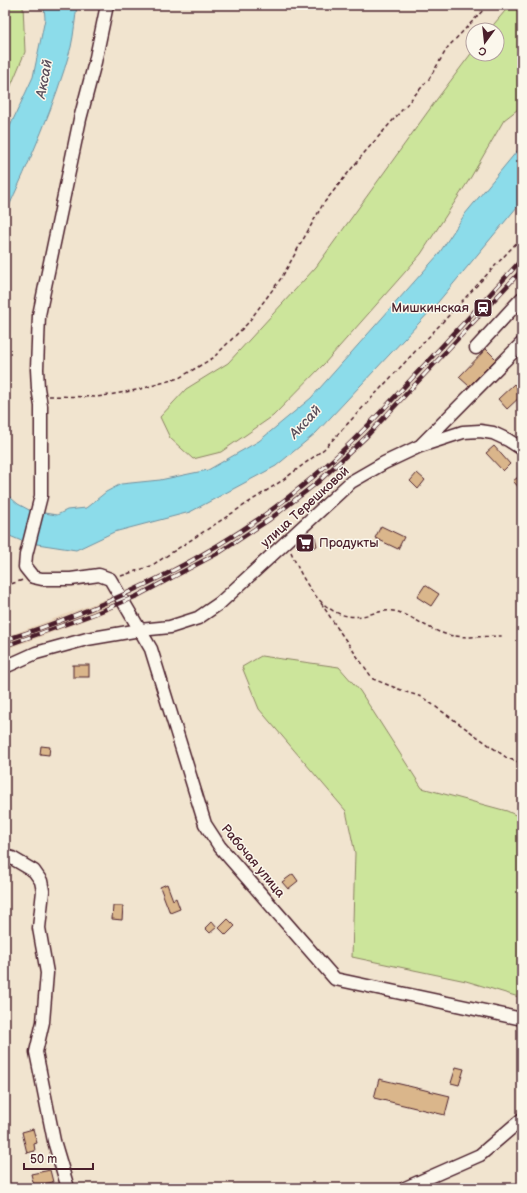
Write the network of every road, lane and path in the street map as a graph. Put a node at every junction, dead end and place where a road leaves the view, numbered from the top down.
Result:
1 (107, 5) edge
2 (488, 5) edge
3 (522, 236) edge
4 (522, 298) edge
5 (522, 343) edge
6 (476, 348) dead end
7 (39, 395) junction
8 (420, 446) junction
9 (522, 449) edge
10 (286, 542) junction
11 (32, 577) junction
12 (110, 579) junction
13 (5, 586) edge
14 (321, 603) junction
15 (140, 630) junction
16 (502, 636) dead end
17 (5, 667) edge
18 (522, 763) edge
19 (5, 856) edge
20 (522, 1019) edge
21 (522, 1119) edge
22 (68, 1188) edge
23 (405, 1188) edge

1 - 7 street
2 - 7 path
3 - 12 path
4 - 6 street
5 - 8 street
7 - 11 street
8 - 9 street, улица Терешковой
8 - 10 street, улица Терешковой
10 - 14 path
10 - 15 street, улица Терешковой
11 - 12 street
11 - 13 path
12 - 15 street, Рабочая улица
14 - 16 path
14 - 18 path
15 - 17 street
15 - 20 street, Рабочая улица
19 - 22 street
21 - 23 street

